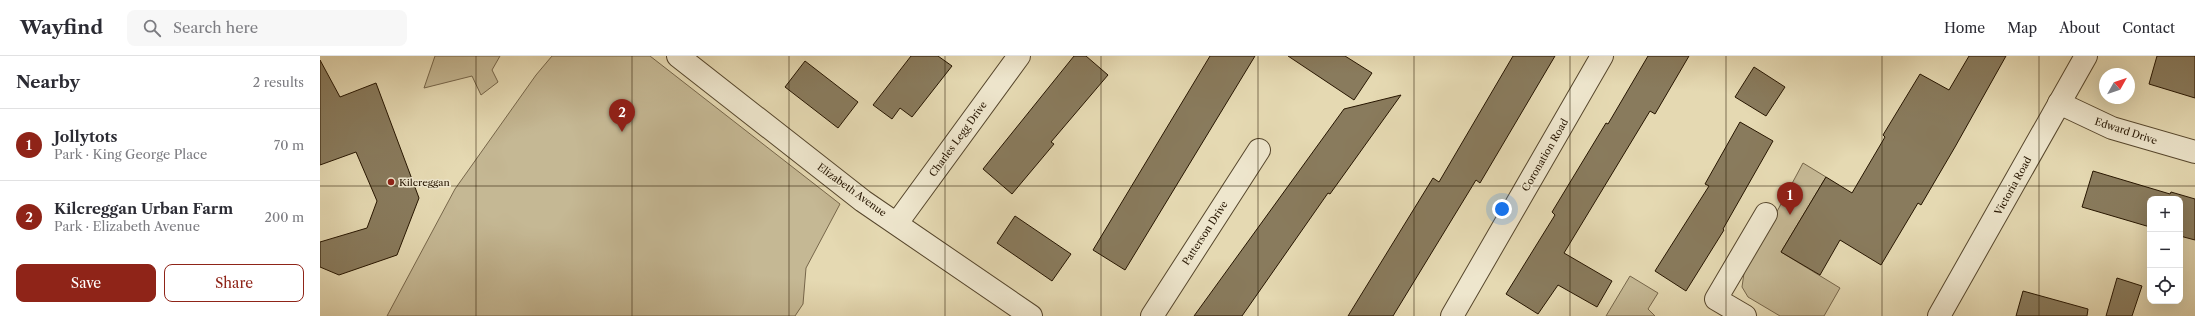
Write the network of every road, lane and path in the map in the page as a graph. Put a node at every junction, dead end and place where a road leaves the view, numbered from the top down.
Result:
1 (1019, 56) edge
2 (1602, 56) edge
3 (2086, 56) edge
4 (685, 58) edge
5 (2059, 103) junction
6 (1259, 150) dead end
7 (2195, 152) edge
8 (1766, 214) dead end
9 (897, 223) junction
10 (1031, 316) edge
11 (1152, 316) edge
12 (1452, 316) edge
13 (1745, 316) edge
14 (1939, 316) edge

1 - 9 street, Charles Legg Drive
2 - 12 street, Coronation Road
3 - 5 street, Victoria Road
4 - 9 street, Elizabeth Avenue
5 - 7 street, Edward Drive
5 - 14 street, Victoria Road
6 - 11 street, Patterson Drive
8 - 13 street
9 - 10 street, Elizabeth Avenue

